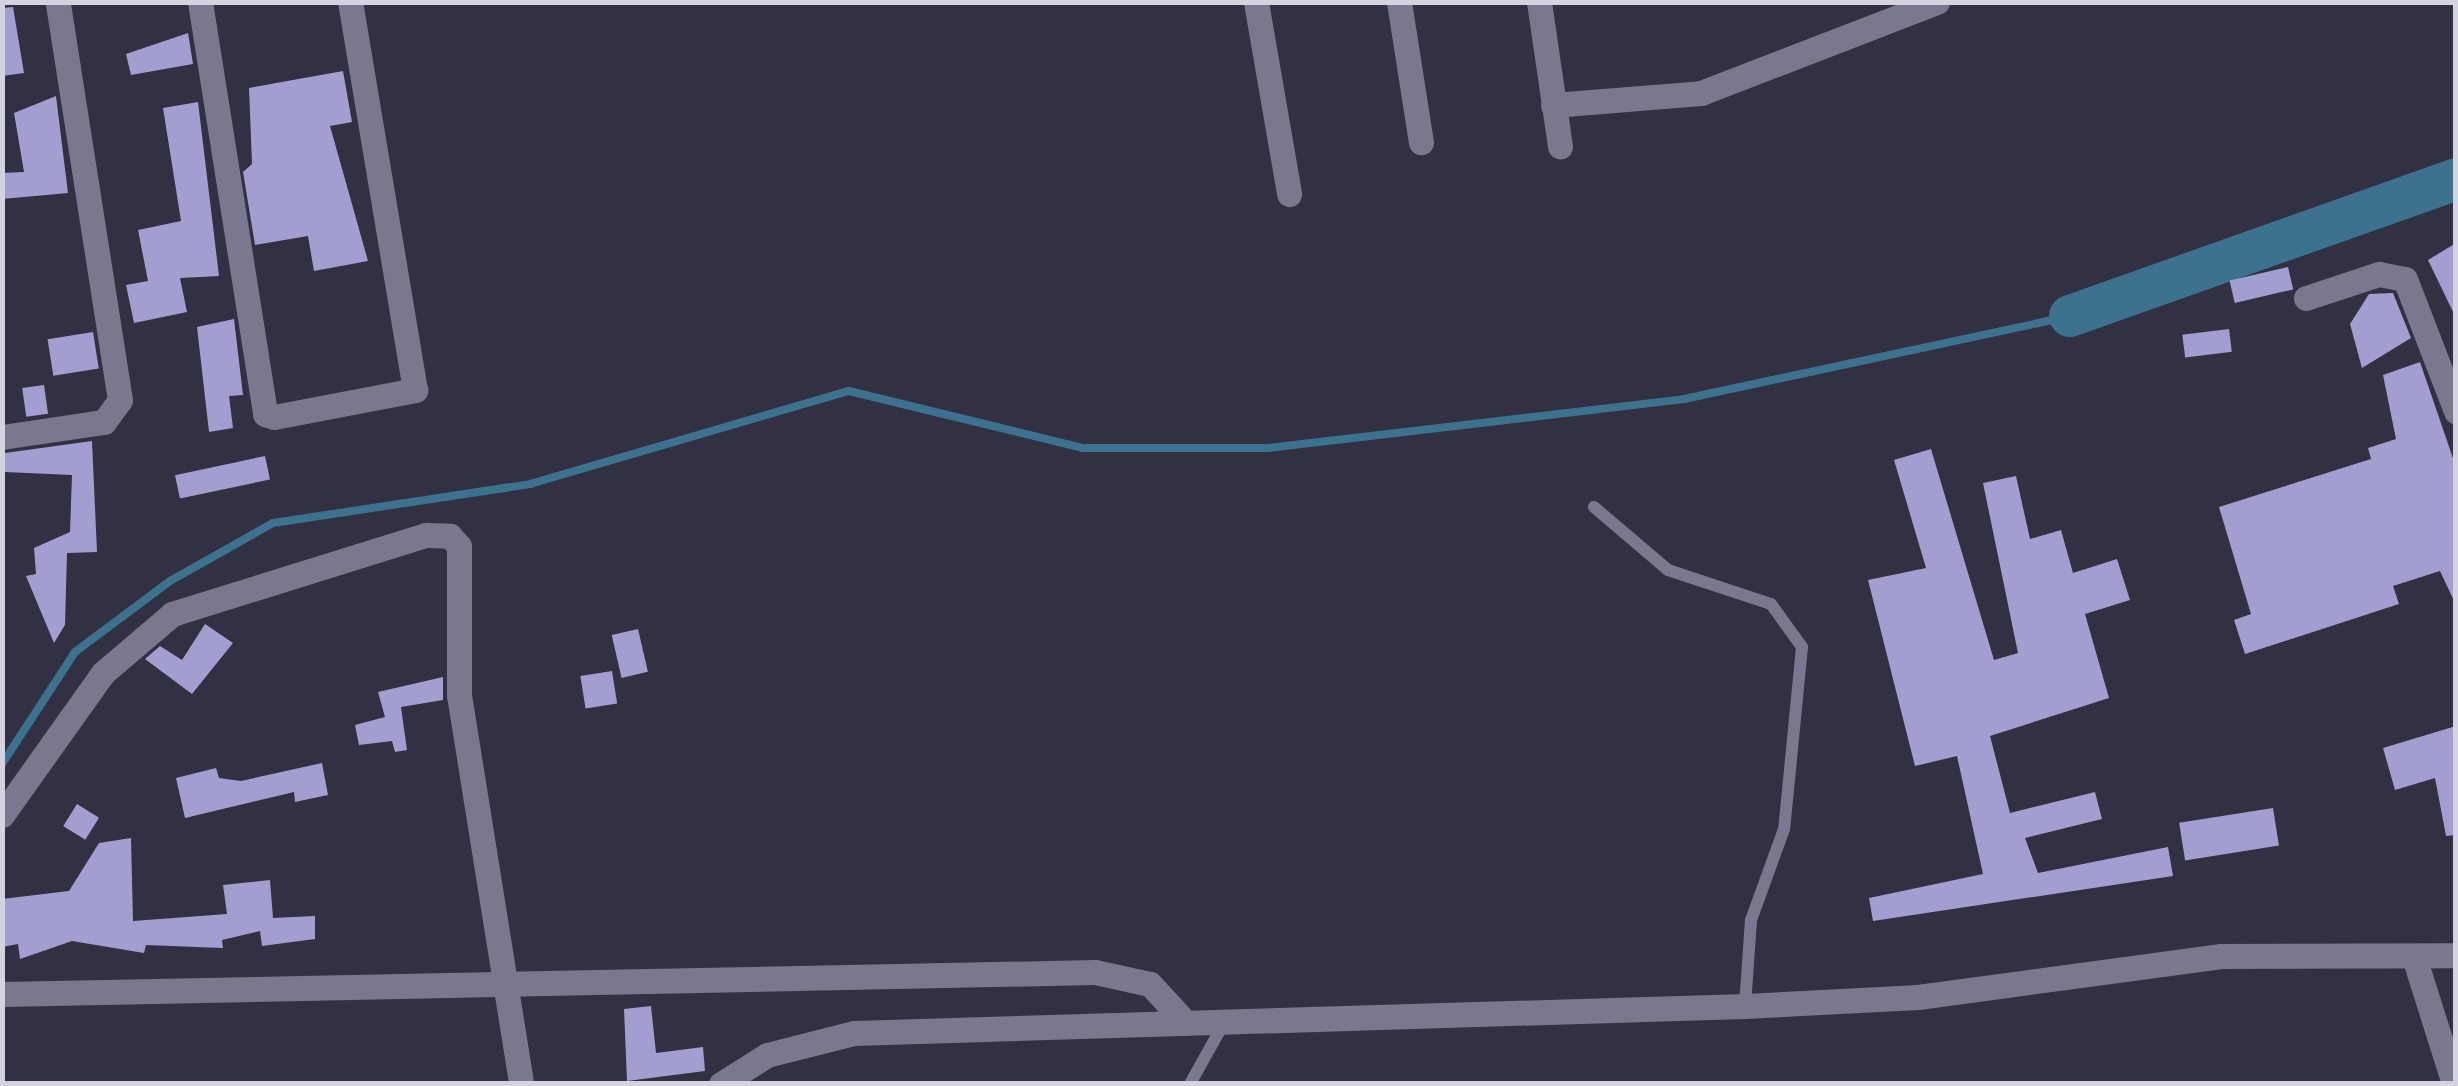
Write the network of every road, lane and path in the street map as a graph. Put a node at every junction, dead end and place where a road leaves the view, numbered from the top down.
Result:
1 (58, 2) edge
2 (200, 2) edge
3 (350, 2) edge
4 (1256, 2) edge
5 (1399, 2) edge
6 (1539, 2) edge
7 (1936, 2) edge
8 (1553, 105) junction
9 (1421, 142) dead end
10 (1560, 146) dead end
11 (1289, 194) dead end
12 (2306, 298) dead end
13 (2444, 332) edge
14 (2456, 410) edge
15 (2, 437) edge
16 (1594, 507) dead end
17 (2, 814) edge
18 (2456, 955) edge
19 (2415, 960) junction
20 (502, 987) junction
21 (2, 994) edge
22 (1745, 1006) junction
23 (1228, 1017) junction
24 (1186, 1023) junction
25 (522, 1084) edge
26 (722, 1084) edge
27 (1190, 1084) edge
28 (2454, 1084) edge

1 - 15 street
2 - 3 street
4 - 11 street
5 - 9 street
6 - 8 street
7 - 8 street
8 - 10 street
12 - 13 street
13 - 14 street
16 - 22 lane
17 - 20 street
18 - 19 street
19 - 22 street
19 - 28 street
20 - 21 street
20 - 24 street
20 - 25 street
22 - 23 street
23 - 24 street
23 - 27 lane
24 - 26 street

